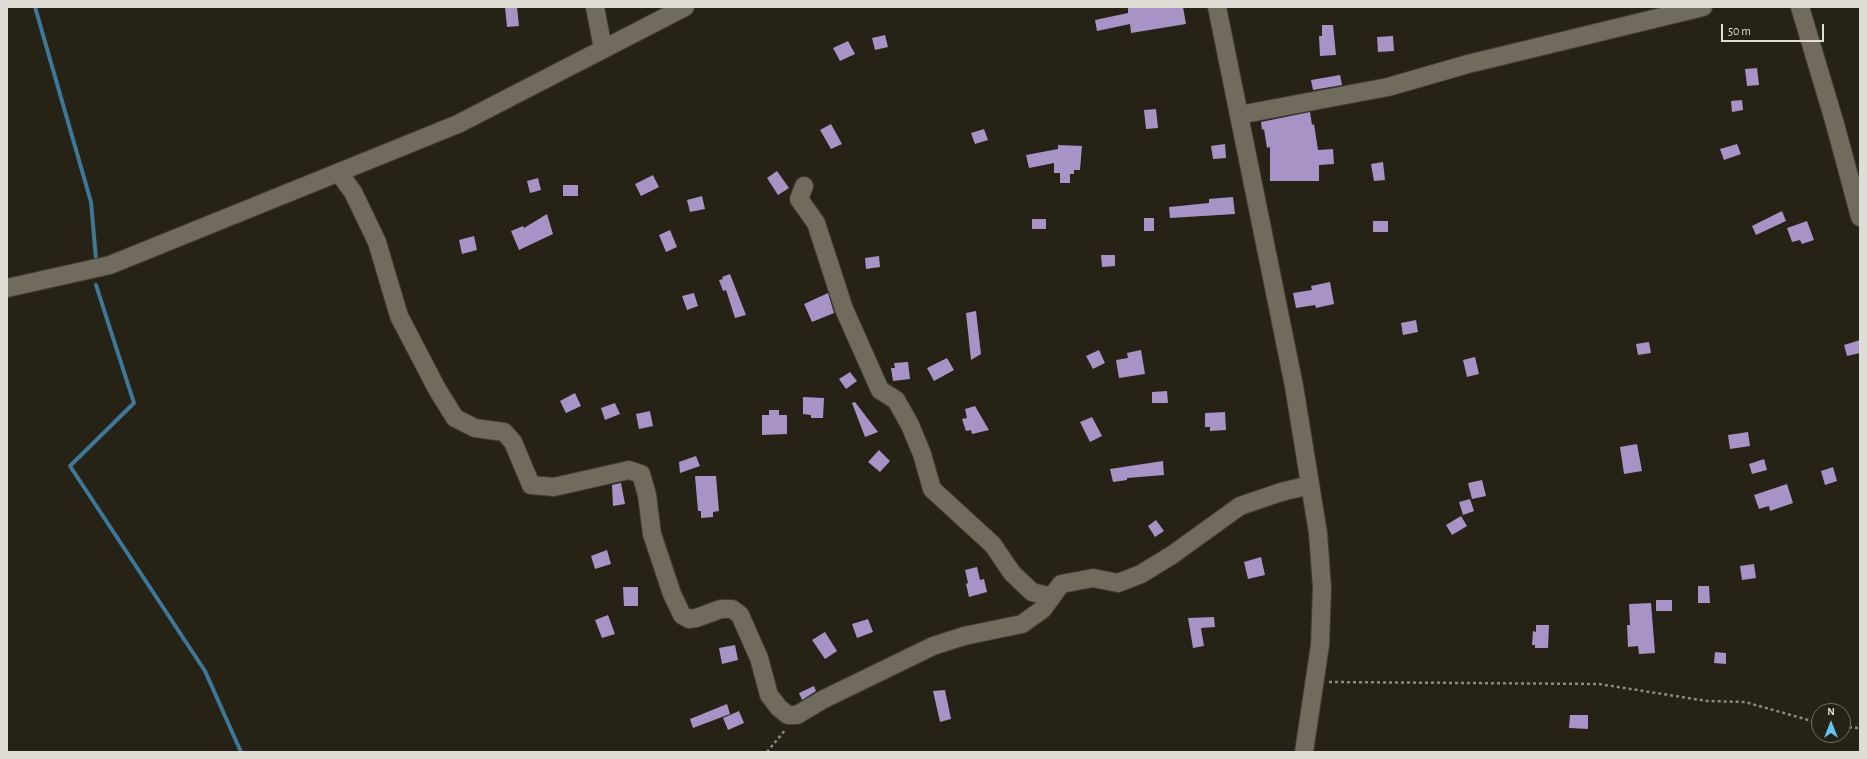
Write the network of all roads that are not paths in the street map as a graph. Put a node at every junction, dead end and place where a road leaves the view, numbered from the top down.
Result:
1 (595, 7) edge
2 (685, 7) edge
3 (1217, 7) edge
4 (1703, 7) edge
5 (1800, 7) edge
6 (603, 49) junction
7 (1239, 115) junction
8 (338, 173) junction
9 (804, 186) dead end
10 (1860, 217) edge
11 (7, 288) edge
12 (1310, 485) junction
13 (1052, 597) junction
14 (1304, 752) edge

1 - 6 street
2 - 6 street
3 - 7 street
4 - 7 street
5 - 10 street
6 - 8 street
7 - 12 street
8 - 11 street
8 - 13 street
9 - 13 street
12 - 13 street
12 - 14 street

